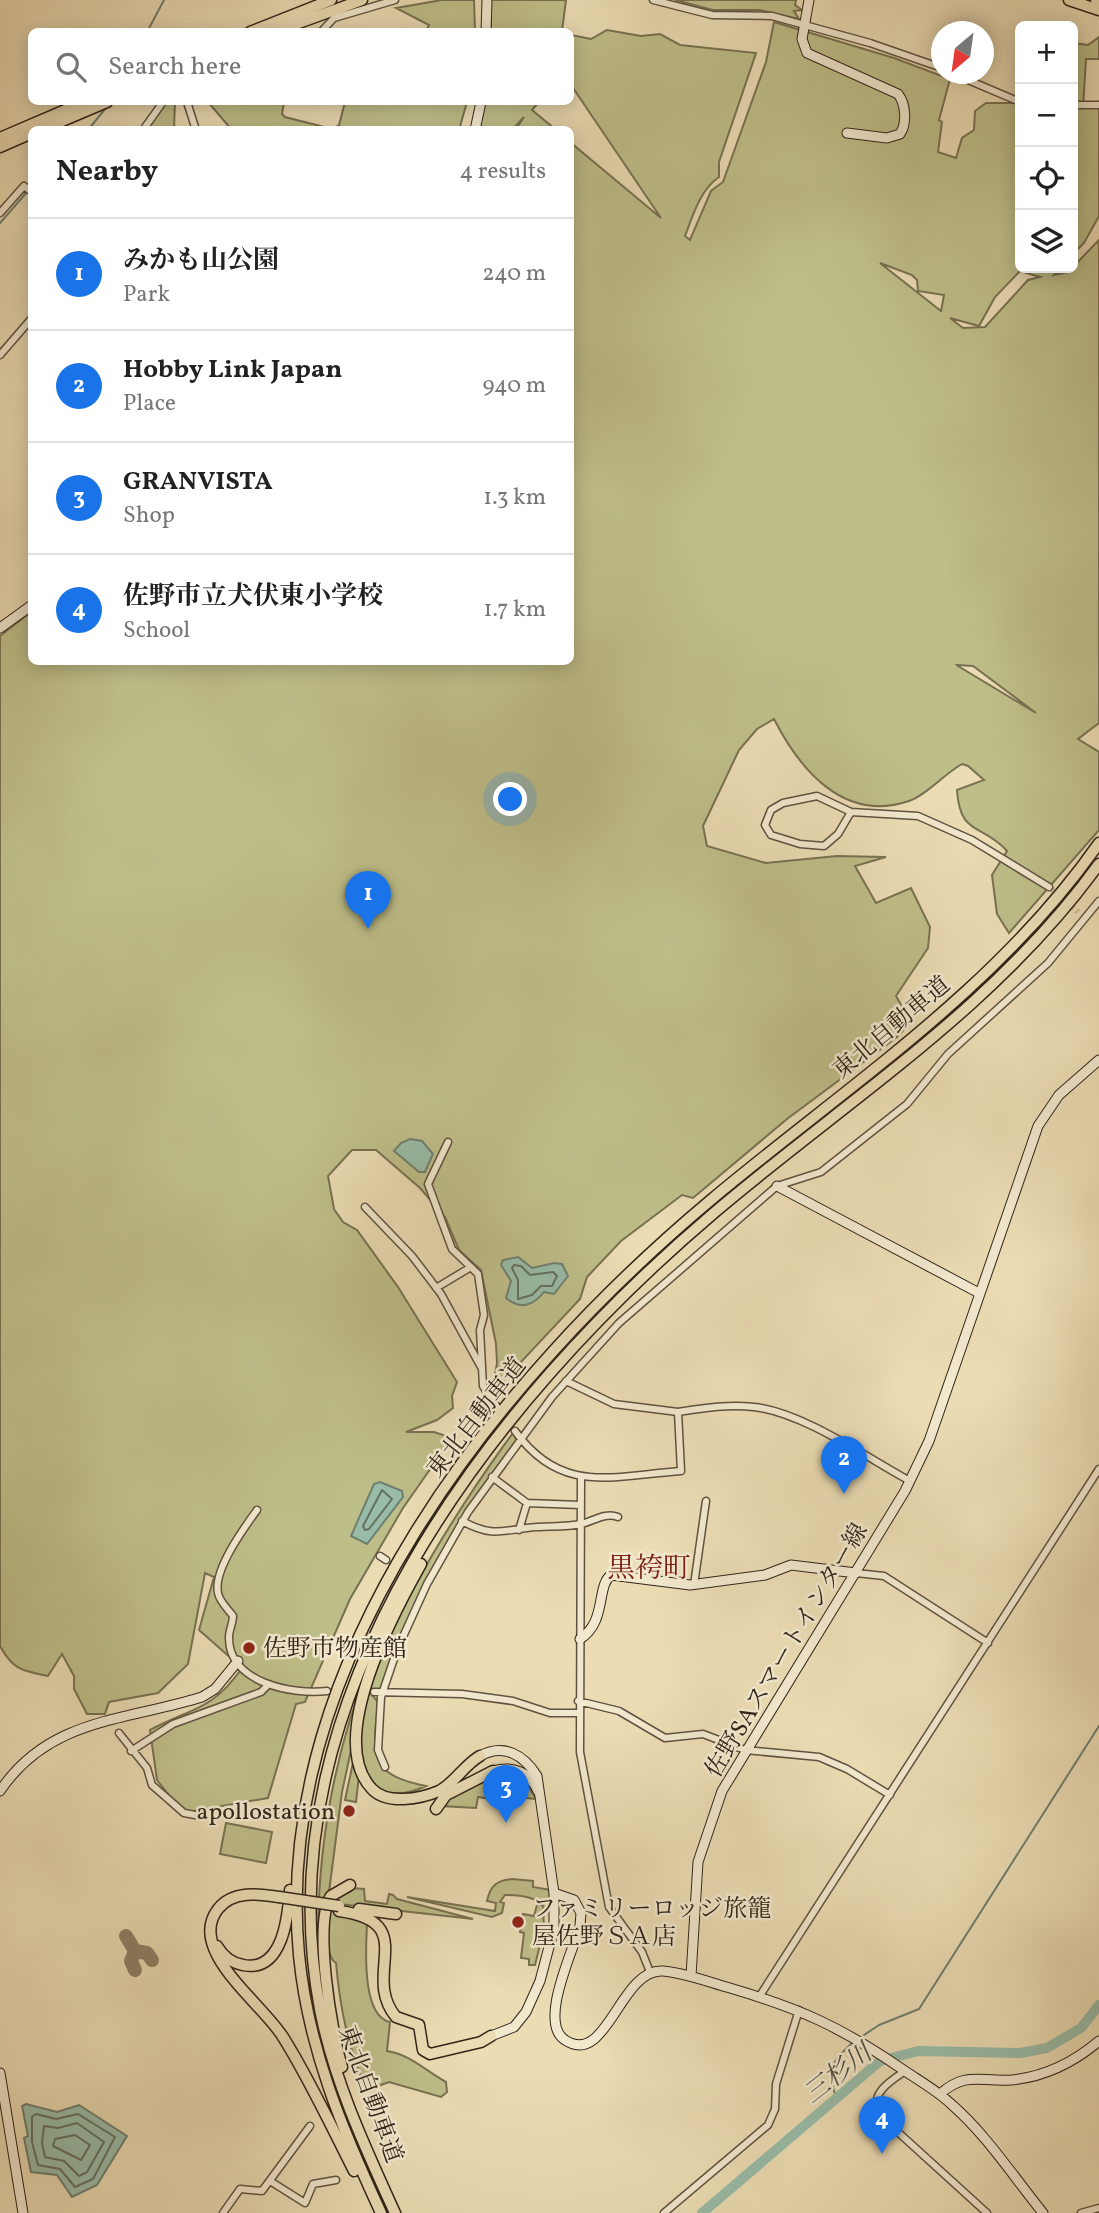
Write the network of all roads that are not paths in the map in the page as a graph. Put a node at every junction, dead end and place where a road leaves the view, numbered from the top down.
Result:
1 (331, 0) edge
2 (395, 0) edge
3 (488, 0) edge
4 (653, 0) edge
5 (809, 0) edge
6 (1069, 0) edge
7 (362, 2) edge
8 (1099, 10) edge
9 (804, 25) junction
10 (260, 28) edge
11 (286, 28) edge
12 (325, 28) edge
13 (486, 28) edge
14 (931, 64) edge
15 (978, 84) edge
16 (1015, 100) edge
17 (77, 105) edge
18 (100, 105) edge
19 (161, 105) edge
20 (188, 105) edge
21 (480, 105) edge
22 (1078, 105) edge
23 (1099, 106) edge
24 (28, 126) edge
25 (28, 126) edge
26 (50, 126) edge
27 (146, 126) edge
28 (195, 126) edge
29 (476, 126) edge
30 (847, 133) dead end
31 (28, 135) edge
32 (0, 138) edge
33 (0, 147) edge
34 (28, 189) edge
35 (0, 213) edge
36 (28, 323) edge
37 (0, 355) edge
38 (28, 608) edge
39 (1, 625) edge
40 (851, 811) junction
41 (1099, 843) edge
42 (1099, 864) edge
43 (1049, 887) tunnel mouth
44 (1099, 901) edge
45 (1099, 1060) edge
46 (448, 1142) dead end
47 (777, 1186) junction
48 (365, 1208) dead end
49 (471, 1267) junction
50 (436, 1288) junction
51 (979, 1293) junction
52 (481, 1367) junction
53 (566, 1381) junction
54 (497, 1407) dead end
55 (678, 1412) junction
56 (515, 1431) dead end
57 (520, 1438) junction
58 (1099, 1469) edge
59 (492, 1477) junction
60 (581, 1478) junction
61 (910, 1481) junction
62 (706, 1501) dead end
63 (527, 1503) junction
64 (451, 1505) junction
65 (580, 1505) junction
66 (257, 1510) dead end
67 (618, 1517) dead end
68 (463, 1521) junction
69 (580, 1525) junction
70 (519, 1530) junction
71 (856, 1573) junction
72 (418, 1579) dead end
73 (427, 1584) junction
74 (694, 1585) junction
75 (580, 1639) junction
76 (988, 1643) junction
77 (238, 1661) junction
78 (268, 1685) junction
79 (327, 1691) tunnel mouth
80 (374, 1692) tunnel mouth
81 (382, 1692) junction
82 (578, 1701) junction
83 (579, 1713) junction
84 (119, 1733) dead end
85 (744, 1750) junction
86 (131, 1751) junction
87 (480, 1756) joint
88 (385, 1767) dead end
89 (493, 1771) joint
90 (312, 1772) junction
91 (0, 1791) edge
92 (890, 1795) junction
93 (541, 1796) junction
94 (436, 1809) dead end
95 (195, 1815) dead end
96 (350, 1885) dead end
97 (554, 1893) junction
98 (279, 1900) junction
99 (339, 1908) junction
100 (396, 1914) dead end
101 (650, 1972) junction
102 (691, 1976) junction
103 (760, 1997) junction
104 (799, 2010) junction
105 (430, 2025) dead end
106 (491, 2036) junction
107 (1099, 2041) edge
108 (905, 2071) junction
109 (0, 2073) edge
110 (940, 2094) junction
111 (310, 2126) dead end
112 (359, 2135) junction
113 (336, 2180) dead end
114 (270, 2181) junction
115 (1099, 2208) edge
116 (23, 2213) edge
117 (223, 2213) edge
118 (379, 2213) edge
119 (395, 2213) edge
120 (664, 2213) edge
121 (987, 2213) edge
122 (1043, 2213) edge
123 (1081, 2213) edge

1 - 10 highway
2 - 7 street
3 - 13 main road
4 - 9 street
5 - 9 main road
6 - 8 highway
7 - 11 highway
7 - 12 street
9 - 14 street
9 - 30 main road
15 - 16 street
17 - 25 highway
18 - 26 highway
19 - 27 street
20 - 28 street
21 - 29 main road
22 - 23 street
24 - 32 highway
31 - 33 highway
34 - 35 street
36 - 37 street
38 - 39 main road
40 - 40 street
40 - 43 street
41 - 90 highway, 東北自動車道
42 - 64 highway, 東北自動車道
44 - 47 street
45 - 51 main road, 佐野SAスマートインター線
46 - 49 street
47 - 51 main road
47 - 53 street
48 - 50 street
49 - 50 street
49 - 52 street
50 - 52 street
51 - 61 main road, 佐野SAスマートインター線
52 - 54 street
53 - 55 street
53 - 57 street
55 - 60 street
55 - 61 street
56 - 57 street
57 - 59 street
57 - 60 street
58 - 76 street
59 - 63 street
59 - 68 street
60 - 65 street
61 - 71 main road, 佐野SAスマートインター線
62 - 74 street
63 - 65 street
63 - 70 street
64 - 87 highway
64 - 112 highway, 東北自動車道
65 - 69 street
66 - 77 street
67 - 69 street
68 - 70 street
68 - 73 street
69 - 70 street
69 - 75 street
71 - 74 main road
71 - 76 street
71 - 85 main road, 佐野SAスマートインター線
72 - 73 street
73 - 81 street
74 - 75 main road
75 - 82 street
76 - 92 street
77 - 78 street
77 - 91 main road
78 - 79 street
78 - 86 street
80 - 81 street
81 - 83 street
81 - 88 street
82 - 83 street
82 - 85 street
83 - 101 street
84 - 86 street
85 - 92 street
85 - 102 main road, 佐野SAスマートインター線
86 - 95 street
87 - 93 main road
89 - 93 main road
89 - 94 highway
90 - 98 highway
90 - 118 highway, 東北自動車道
92 - 103 street
93 - 97 main road
96 - 112 highway
97 - 101 main road
97 - 106 main road
98 - 99 highway, bridge
98 - 118 highway
99 - 100 highway
99 - 106 highway
101 - 102 main road
102 - 103 main road
103 - 104 main road
104 - 108 main road
104 - 120 street
105 - 106 highway
107 - 110 main road
108 - 110 main road
108 - 121 street
109 - 116 main road
110 - 122 main road
111 - 114 street
112 - 119 highway, 東北自動車道
113 - 114 street
114 - 117 street
115 - 123 street

